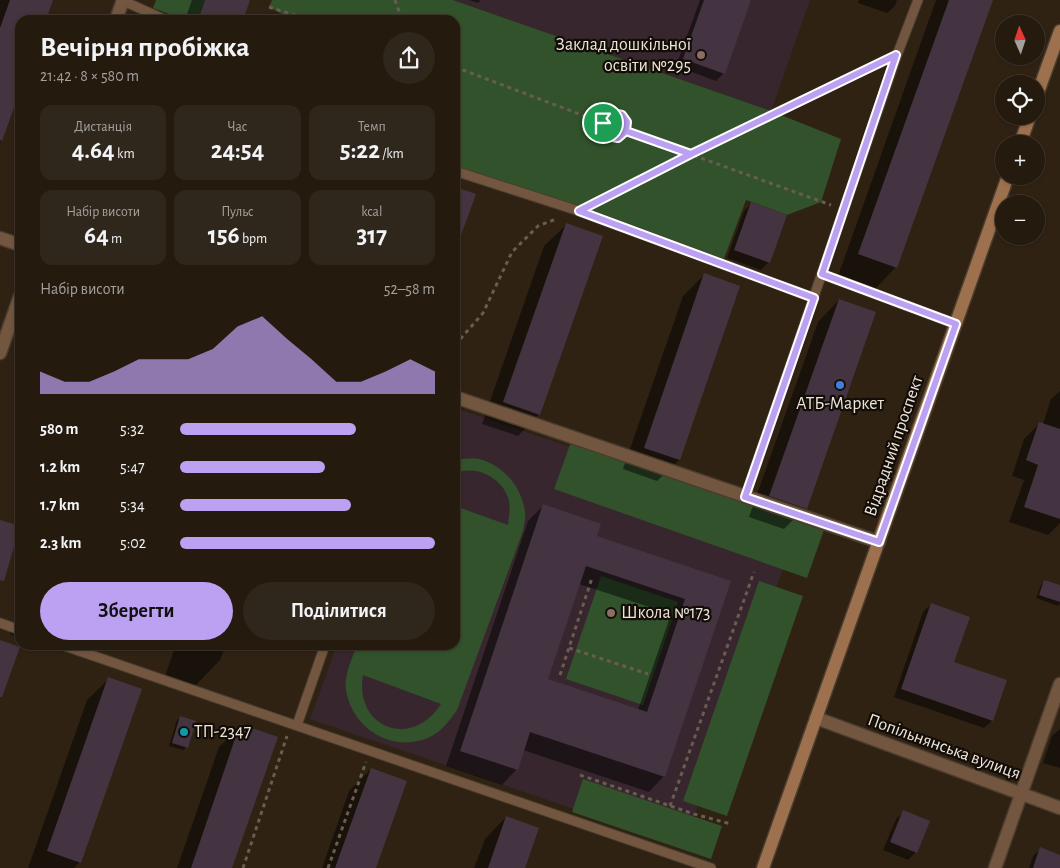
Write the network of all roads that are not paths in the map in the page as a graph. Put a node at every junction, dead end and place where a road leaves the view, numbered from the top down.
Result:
1 (122, 0) edge
2 (918, 0) edge
3 (118, 15) edge
4 (155, 15) edge
5 (1060, 31) edge
6 (1044, 75) edge
7 (460, 173) edge
8 (1005, 185) edge
9 (0, 238) edge
10 (15, 244) edge
11 (822, 274) junction
12 (814, 298) junction
13 (15, 310) edge
14 (956, 324) junction
15 (0, 353) edge
16 (460, 399) edge
17 (745, 497) junction
18 (879, 542) junction
19 (0, 623) edge
20 (15, 628) edge
21 (76, 650) edge
22 (323, 650) edge
23 (1060, 684) edge
24 (816, 718) junction
25 (294, 725) junction
26 (1020, 794) junction
27 (1060, 808) edge
28 (711, 868) edge
29 (763, 868) edge
30 (995, 868) edge

1 - 3 street
1 - 4 lane
2 - 11 lane
5 - 6 main road
7 - 12 lane
8 - 14 main road, Відрадний проспект
9 - 10 street
11 - 12 lane
11 - 14 lane
12 - 17 lane
13 - 15 street
14 - 18 main road, Відрадний проспект
16 - 17 street
17 - 18 street
18 - 24 main road, Відрадний проспект
19 - 20 lane
21 - 25 lane
22 - 25 lane
23 - 26 street
24 - 26 street, Попільнянська вулиця
24 - 29 main road, Відрадний проспект
25 - 28 lane
26 - 27 street, Попільнянська вулиця
26 - 30 street

